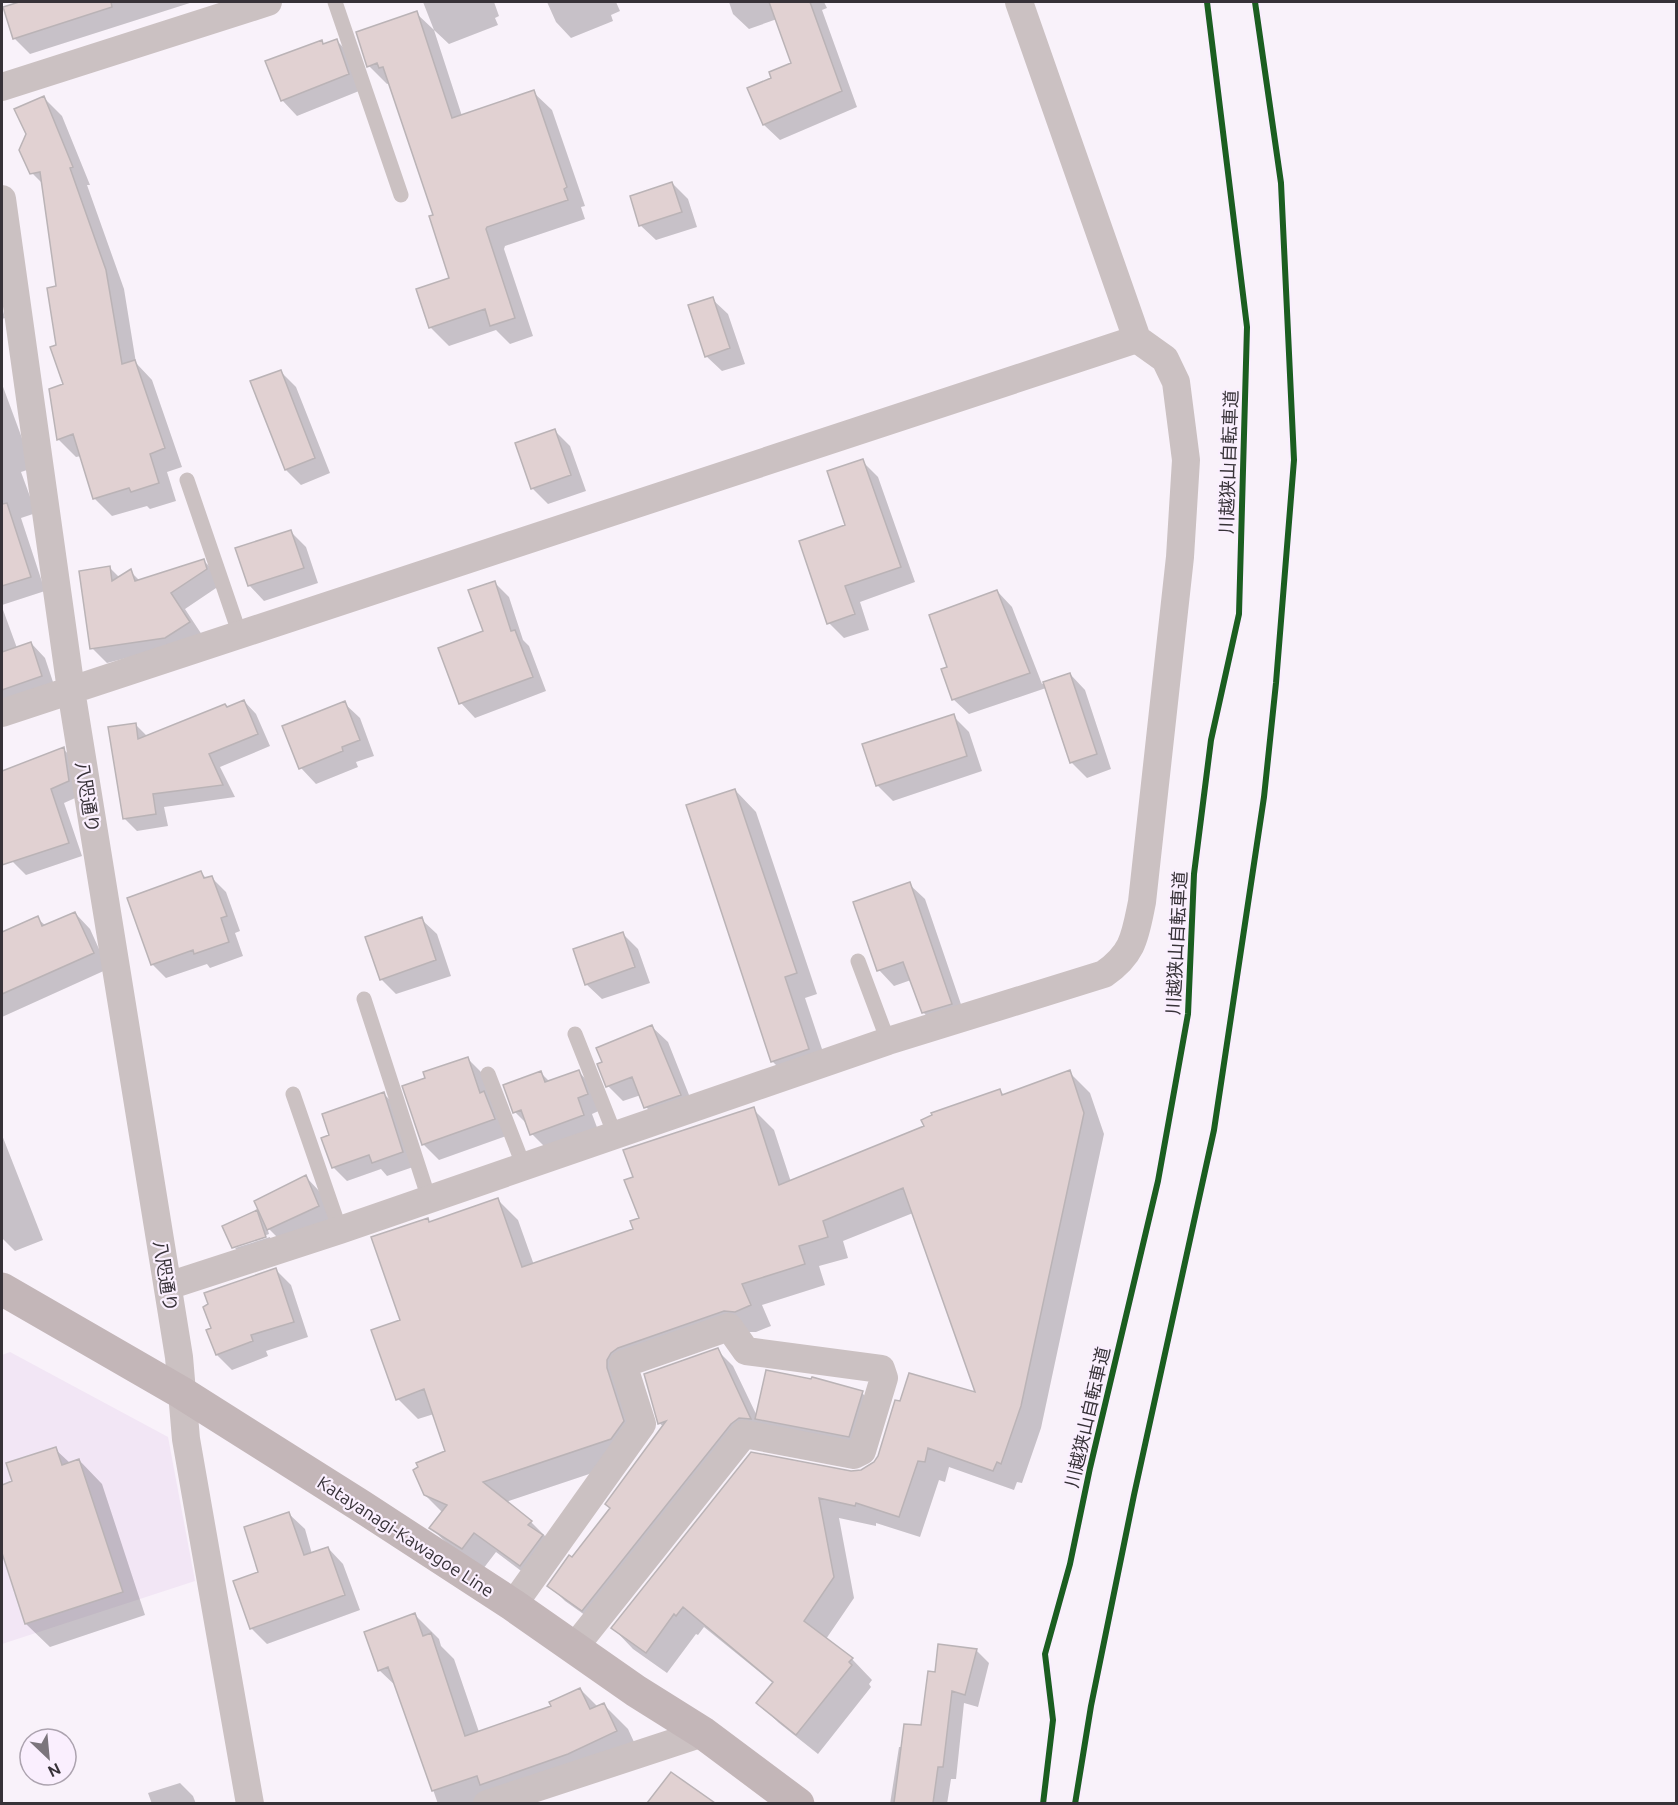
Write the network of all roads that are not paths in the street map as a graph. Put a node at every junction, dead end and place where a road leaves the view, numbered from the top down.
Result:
1 (268, 2) edge
2 (335, 2) edge
3 (1019, 2) edge
4 (2, 87) edge
5 (400, 195) dead end
6 (2, 199) edge
7 (1137, 339) junction
8 (187, 480) dead end
9 (240, 635) junction
10 (71, 690) junction
11 (2, 713) edge
12 (858, 961) dead end
13 (364, 999) dead end
14 (575, 1034) dead end
15 (888, 1041) junction
16 (488, 1074) dead end
17 (293, 1094) dead end
18 (615, 1135) junction
19 (524, 1167) junction
20 (429, 1198) junction
21 (340, 1230) junction
22 (168, 1286) junction
23 (2, 1289) edge
24 (182, 1393) junction
25 (513, 1605) junction
26 (573, 1648) junction
27 (703, 1733) junction
28 (250, 1803) edge
29 (487, 1803) edge
30 (798, 1803) edge

1 - 4 street
2 - 5 lane
3 - 7 street
6 - 10 street, 八咫通り
7 - 9 street
7 - 15 street
8 - 9 lane
9 - 10 street
10 - 11 street
10 - 22 street, 八咫通り
12 - 15 lane
13 - 20 lane
14 - 18 lane
15 - 18 street
16 - 19 lane
17 - 21 lane
18 - 19 street
19 - 20 street
20 - 21 street
21 - 22 street
22 - 24 street, 八咫通り
23 - 24 main road, Katayanagi-Kawagoe Line
24 - 25 main road, Katayanagi-Kawagoe Line
24 - 28 street, 八咫通り
25 - 26 main road, Katayanagi-Kawagoe Line
25 - 26 street
26 - 27 main road, Katayanagi-Kawagoe Line
27 - 29 street
27 - 30 main road, Katayanagi-Kawagoe Line

